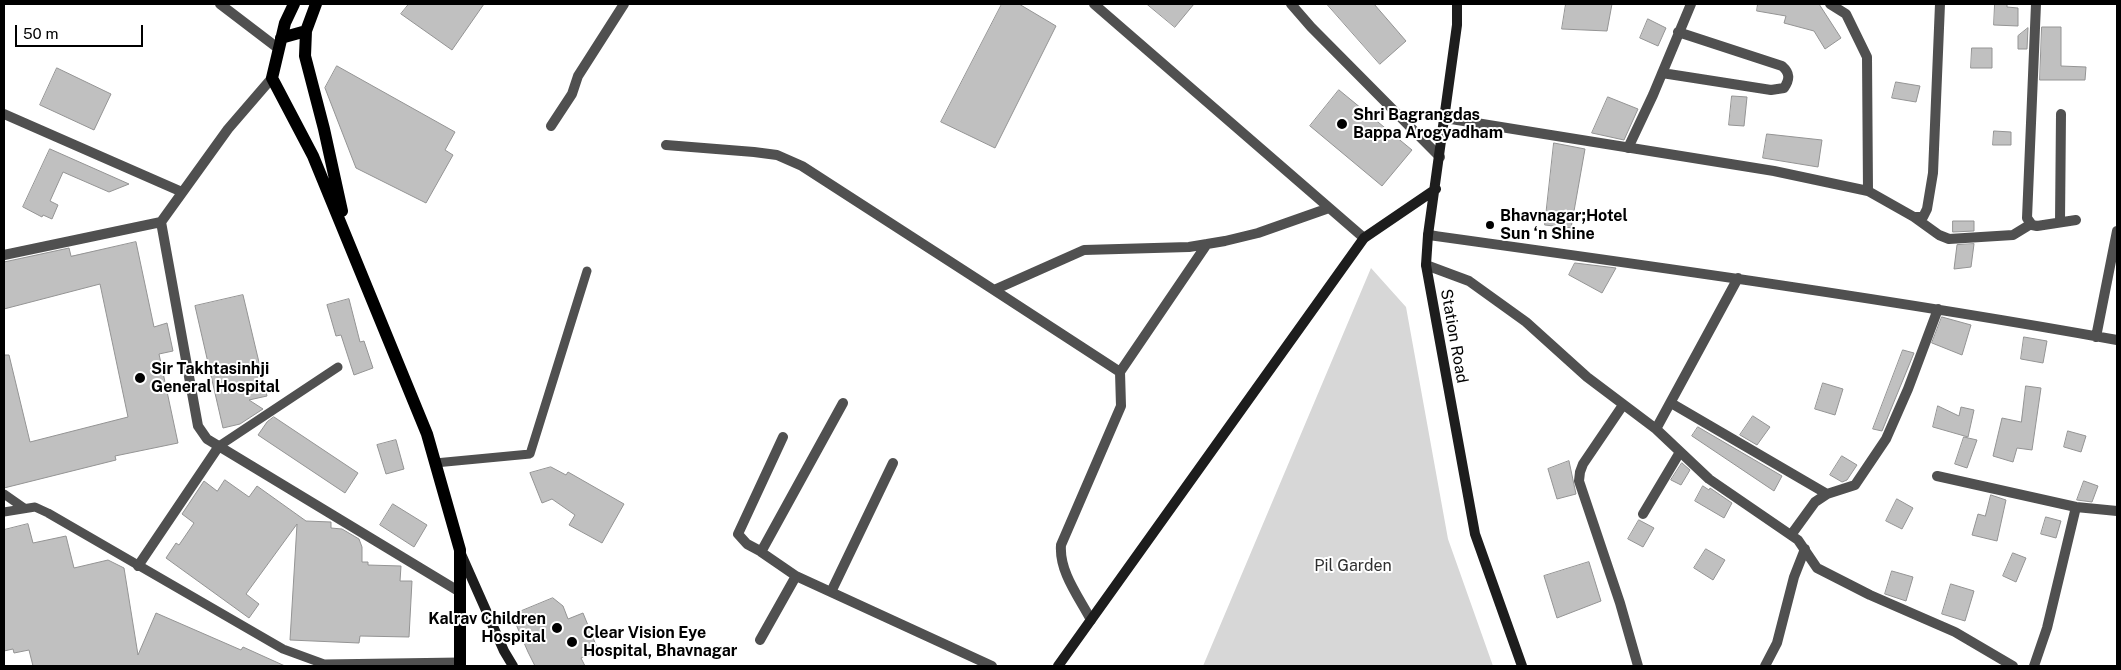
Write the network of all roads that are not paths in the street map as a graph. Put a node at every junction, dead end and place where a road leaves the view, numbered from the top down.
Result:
1 (220, 4) edge
2 (294, 4) edge
3 (316, 4) edge
4 (624, 4) edge
5 (1094, 4) edge
6 (1291, 4) edge
7 (1456, 4) edge
8 (1691, 4) edge
9 (1830, 4) edge
10 (1940, 4) edge
11 (2036, 4) edge
12 (306, 31) junction
13 (1678, 32) junction
14 (280, 43) junction
15 (1662, 73) junction
16 (272, 78) junction
17 (4, 114) edge
18 (2061, 114) dead end
19 (1445, 118) junction
20 (551, 126) dead end
21 (666, 145) dead end
22 (1628, 148) junction
23 (1440, 157) junction
24 (1436, 189) junction
25 (1868, 191) junction
26 (182, 192) junction
27 (1329, 208) junction
28 (1914, 217) junction
29 (2076, 220) dead end
30 (161, 222) junction
31 (2060, 222) junction
32 (2031, 224) junction
33 (2117, 234) edge
34 (1428, 235) junction
35 (1364, 238) junction
36 (348, 243) junction
37 (1207, 244) junction
38 (4, 255) edge
39 (1426, 265) junction
40 (588, 271) dead end
41 (1738, 278) junction
42 (994, 290) junction
43 (1938, 309) junction
44 (2096, 336) junction
45 (2117, 340) edge
46 (338, 366) dead end
47 (1120, 372) junction
48 (844, 403) dead end
49 (1670, 403) junction
50 (1623, 405) junction
51 (1656, 430) junction
52 (782, 437) dead end
53 (219, 446) junction
54 (1680, 452) junction
55 (435, 463) junction
56 (893, 463) dead end
57 (1937, 476) dead end
58 (4, 494) edge
59 (1827, 494) junction
60 (2076, 507) junction
61 (24, 508) junction
62 (2117, 511) edge
63 (4, 512) edge
64 (1643, 514) dead end
65 (1791, 535) junction
66 (1805, 549) junction
67 (460, 550) junction
68 (762, 552) junction
69 (138, 566) junction
70 (796, 576) junction
71 (460, 592) junction
72 (831, 592) junction
73 (1091, 620) junction
74 (760, 640) dead end
75 (307, 663) edge
76 (460, 664) edge
77 (513, 666) edge
78 (992, 666) edge
79 (1058, 666) edge
80 (1522, 666) edge
81 (1638, 666) edge
82 (1765, 666) edge
83 (2013, 666) edge
84 (2034, 666) edge

1 - 14 street
2 - 14 main road
3 - 12 main road
4 - 20 street
5 - 27 street
6 - 23 street
7 - 19 main road, Station Road
8 - 13 street
9 - 25 street
10 - 28 street
11 - 32 street
12 - 14 main road
12 - 36 main road
13 - 15 street
13 - 15 street
14 - 16 main road
15 - 22 street
16 - 26 street
16 - 36 main road
17 - 26 street
18 - 31 street
19 - 22 street
19 - 23 main road, Station Road
21 - 42 street
22 - 25 street
23 - 24 main road, Station Road
24 - 34 main road, Station Road
24 - 35 main road
25 - 28 street
26 - 30 street
27 - 35 street
27 - 37 street
28 - 32 street
29 - 31 street
30 - 38 street
30 - 53 street
31 - 32 street
33 - 44 street
34 - 39 main road, Station Road
34 - 41 street
35 - 73 main road
36 - 55 main road
37 - 42 street
37 - 47 street
39 - 50 street
39 - 80 main road, Station Road
40 - 55 lane
41 - 43 street
41 - 49 street
42 - 47 street
43 - 44 street
43 - 59 street
44 - 45 street
46 - 53 lane
47 - 73 street
48 - 68 street
49 - 51 street
49 - 59 street
50 - 51 street
50 - 81 street
51 - 54 street
52 - 68 street
53 - 69 street
53 - 71 street
54 - 64 street
54 - 65 street
55 - 67 main road
56 - 72 street
57 - 60 street
58 - 61 lane
59 - 65 street
60 - 62 street
60 - 84 street
61 - 63 lane
61 - 69 lane
65 - 66 street
66 - 82 street
66 - 83 street
67 - 71 main road
67 - 77 main road
68 - 70 street
69 - 75 lane
70 - 72 street
70 - 74 street
71 - 76 main road
72 - 78 street
73 - 79 main road
75 - 76 lane

